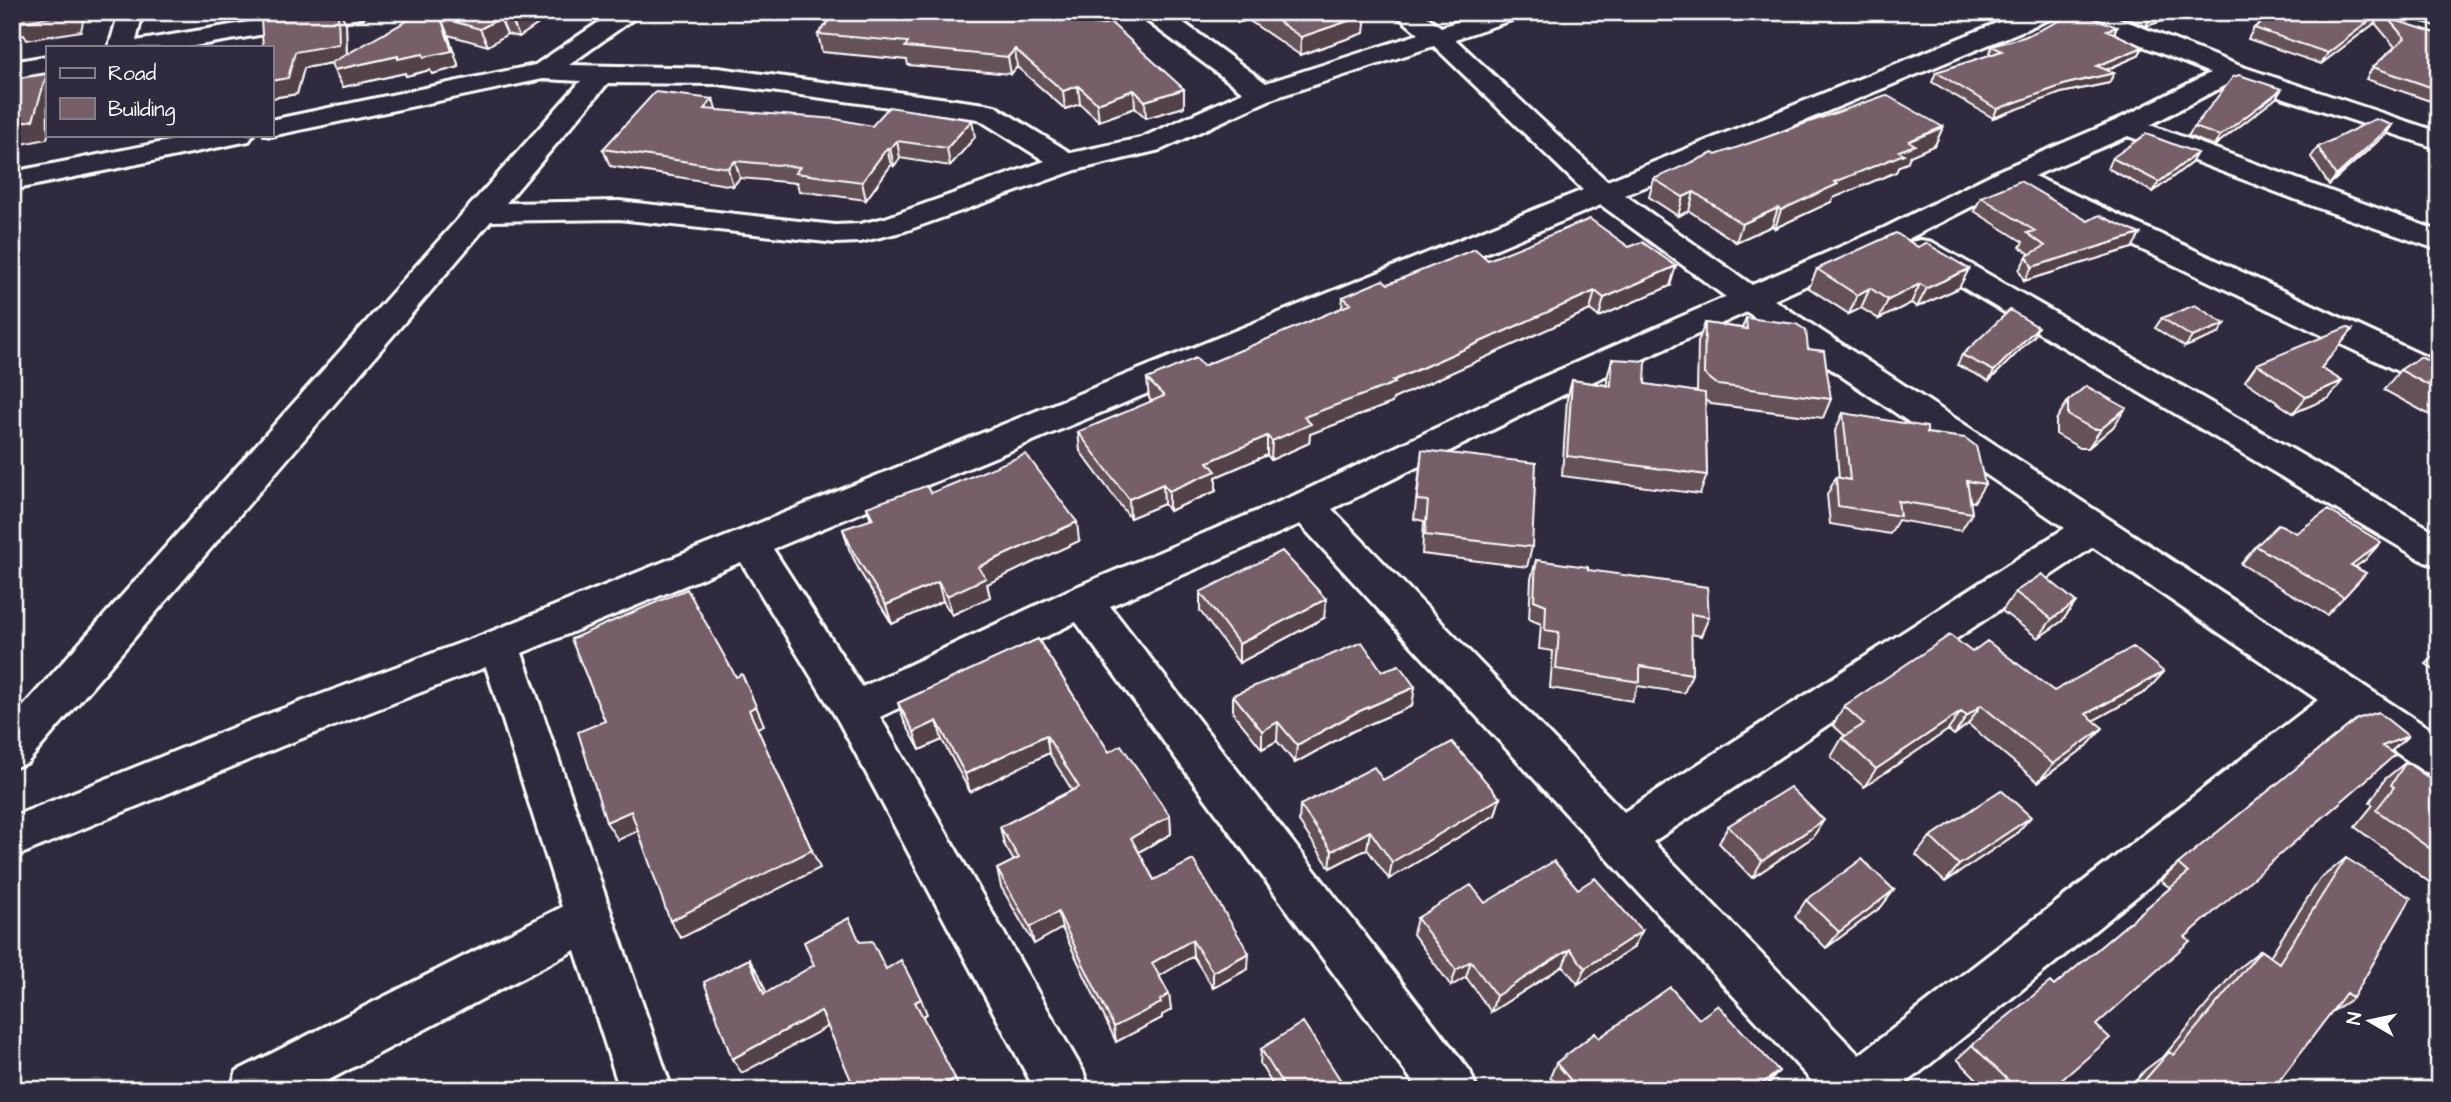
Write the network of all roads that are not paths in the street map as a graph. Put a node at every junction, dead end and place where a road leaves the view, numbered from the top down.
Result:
1 (131, 12) edge
2 (354, 12) edge
3 (631, 12) edge
4 (1147, 12) edge
5 (1405, 12) edge
6 (1511, 12) edge
7 (2046, 12) edge
8 (2080, 12) edge
9 (1438, 36) junction
10 (122, 46) edge
11 (150, 46) edge
12 (46, 64) edge
13 (12, 70) edge
14 (543, 71) junction
15 (2231, 72) junction
16 (601, 75) junction
17 (1262, 93) junction
18 (2127, 126) junction
19 (273, 128) edge
20 (230, 136) edge
21 (2439, 141) edge
22 (108, 149) edge
23 (1067, 163) junction
24 (2010, 176) junction
25 (12, 181) edge
26 (1603, 193) junction
27 (479, 212) junction
28 (1895, 234) junction
29 (2439, 241) edge
30 (1751, 299) junction
31 (2439, 377) edge
32 (1306, 506) junction
33 (2093, 528) junction
34 (749, 542) junction
35 (2439, 552) edge
36 (1083, 601) junction
37 (499, 645) junction
38 (2348, 700) junction
39 (854, 710) junction
40 (12, 750) edge
41 (2439, 758) edge
42 (12, 838) edge
43 (1619, 840) junction
44 (589, 918) junction
45 (256, 1090) edge
46 (646, 1090) edge
47 (1064, 1090) edge
48 (1451, 1090) edge
49 (1856, 1090) edge

1 - 10 street
2 - 11 street
3 - 14 street
4 - 17 street
5 - 9 street
6 - 9 street
7 - 26 street
8 - 15 street
9 - 17 street
9 - 26 street
12 - 13 street
14 - 16 street
14 - 19 street
15 - 18 street
15 - 21 street
16 - 23 street
16 - 27 street
17 - 23 street
18 - 24 street
18 - 29 street
20 - 22 street
22 - 25 street
23 - 27 street
24 - 28 street
24 - 31 street
26 - 30 street
26 - 34 street
27 - 40 street
28 - 30 street
28 - 35 street
30 - 32 street
30 - 33 street
32 - 36 street
32 - 43 street
33 - 38 street
33 - 43 street
34 - 37 street
34 - 39 street
36 - 39 street
36 - 48 street
37 - 42 street
37 - 44 street
38 - 41 street
38 - 49 street
39 - 47 street
43 - 49 street
44 - 45 street
44 - 46 street

